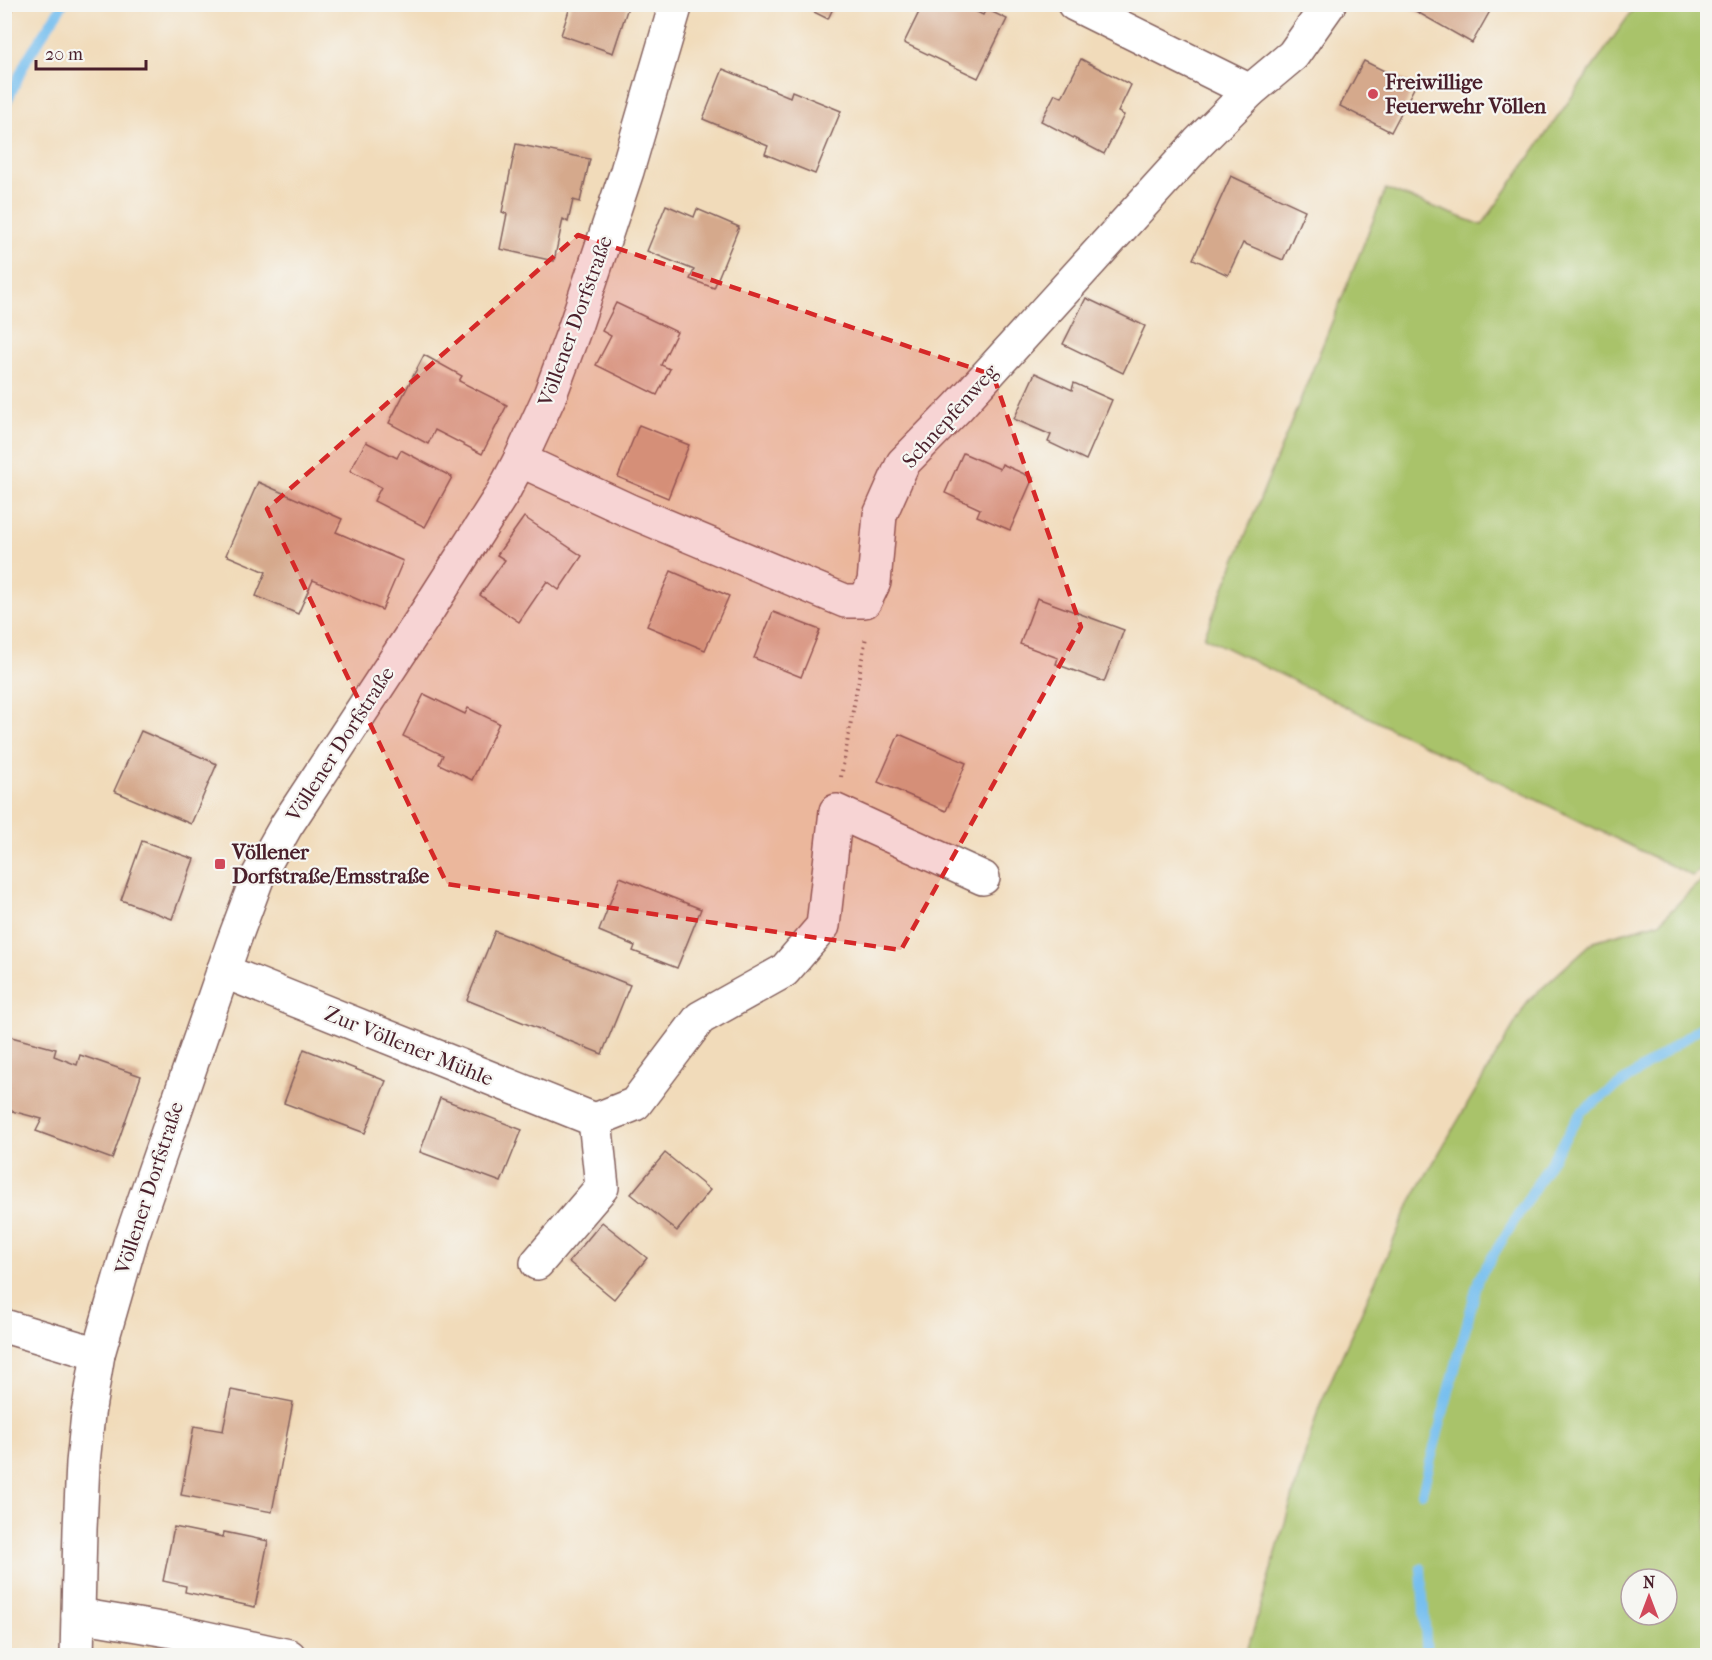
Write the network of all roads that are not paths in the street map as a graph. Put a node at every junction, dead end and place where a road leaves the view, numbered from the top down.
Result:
1 (676, 4) edge
2 (1074, 4) edge
3 (1329, 4) edge
4 (1250, 91) junction
5 (520, 460) junction
6 (983, 878) dead end
7 (223, 971) junction
8 (595, 1120) junction
9 (537, 1263) dead end
10 (4, 1326) edge
11 (98, 1354) junction
12 (78, 1615) junction
13 (224, 1648) edge
14 (77, 1656) edge
15 (289, 1656) edge

1 - 5 street, Völlener Dorfstraße
2 - 4 street
3 - 4 street, Schnepfenweg
4 - 5 street, Schnepfenweg
5 - 7 street, Völlener Dorfstraße
6 - 8 street
7 - 8 street, Zur Völlener Mühle
7 - 11 street, Völlener Dorfstraße
8 - 9 street
10 - 11 street
11 - 12 street, Völlener Dorfstraße
12 - 13 street
12 - 14 street, Völlener Dorfstraße
13 - 15 street

